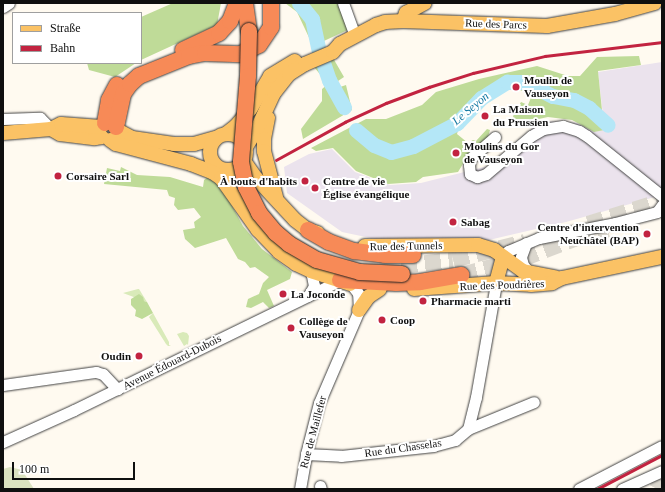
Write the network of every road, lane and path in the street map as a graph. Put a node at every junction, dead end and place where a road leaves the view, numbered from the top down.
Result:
1 (9, 3) edge
2 (237, 3) edge
3 (245, 3) edge
4 (254, 3) edge
5 (271, 3) edge
6 (343, 3) edge
7 (425, 3) edge
8 (655, 3) edge
9 (3, 7) edge
10 (403, 21) junction
11 (253, 31) junction
12 (354, 36) junction
13 (313, 57) junction
14 (270, 99) junction
15 (3, 119) edge
16 (51, 128) junction
17 (108, 131) junction
18 (3, 132) edge
19 (221, 136) junction
20 (495, 137) dead end
21 (245, 154) junction
22 (162, 156) junction
23 (212, 160) junction
24 (230, 170) junction
25 (662, 196) edge
26 (276, 197) junction
27 (662, 205) edge
28 (248, 216) junction
29 (308, 230) junction
30 (526, 243) junction
31 (413, 255) tunnel mouth
32 (503, 257) junction
33 (662, 257) edge
34 (401, 270) tunnel mouth
35 (311, 271) junction
36 (528, 272) junction
37 (460, 276) tunnel mouth
38 (562, 278) junction
39 (346, 282) junction
40 (496, 283) junction
41 (380, 289) junction
42 (308, 296) junction
43 (358, 310) junction
44 (3, 385) edge
45 (117, 390) junction
46 (534, 402) dead end
47 (468, 429) junction
48 (3, 442) edge
49 (662, 446) edge
50 (306, 454) junction
51 (662, 471) edge
52 (300, 489) edge
53 (579, 489) edge
54 (622, 489) edge

1 - 9 street
2 - 17 highway
3 - 11 highway
4 - 11 highway
5 - 17 highway
6 - 12 street
7 - 10 main road
8 - 10 main road, Rue des Parcs
10 - 12 main road, Rue des Parcs
11 - 34 highway
12 - 13 main road, Rue des Parcs
13 - 14 main road, Rue des Parcs
13 - 19 main road, Rue des Parcs
14 - 21 main road, Rue des Parcs
14 - 26 main road, Rue des Parcs
15 - 16 street
16 - 17 main road
16 - 18 main road
17 - 19 main road
17 - 22 main road
19 - 21 main road
19 - 23 main road
20 - 25 street
21 - 24 main road
21 - 26 main road
22 - 23 main road
22 - 28 main road
23 - 24 main road
24 - 28 main road
26 - 28 main road
26 - 29 main road
27 - 30 street
28 - 35 main road
29 - 31 highway
29 - 32 main road, Rue des Tunnels
30 - 32 street
30 - 36 street
32 - 36 main road, Rue des Tunnels
32 - 40 main road
33 - 38 main road, Rue des Poudrières
35 - 39 main road
35 - 42 street
36 - 38 main road, Rue des Tunnels
37 - 39 highway
38 - 40 main road, Rue des Poudrières
39 - 41 main road, Rue des Poudrières
39 - 42 street, Avenue Édouard-Dubois
39 - 43 street
40 - 41 main road, Rue des Poudrières
40 - 47 street
41 - 43 main road
42 - 45 street, Avenue Édouard-Dubois
43 - 50 street, Rue de Maillefer
44 - 45 street
45 - 48 street, Avenue Édouard-Dubois
46 - 47 street, Rue du Chasselas
47 - 50 street, Rue du Chasselas
49 - 53 street
50 - 52 street, Rue de Maillefer
51 - 54 street

